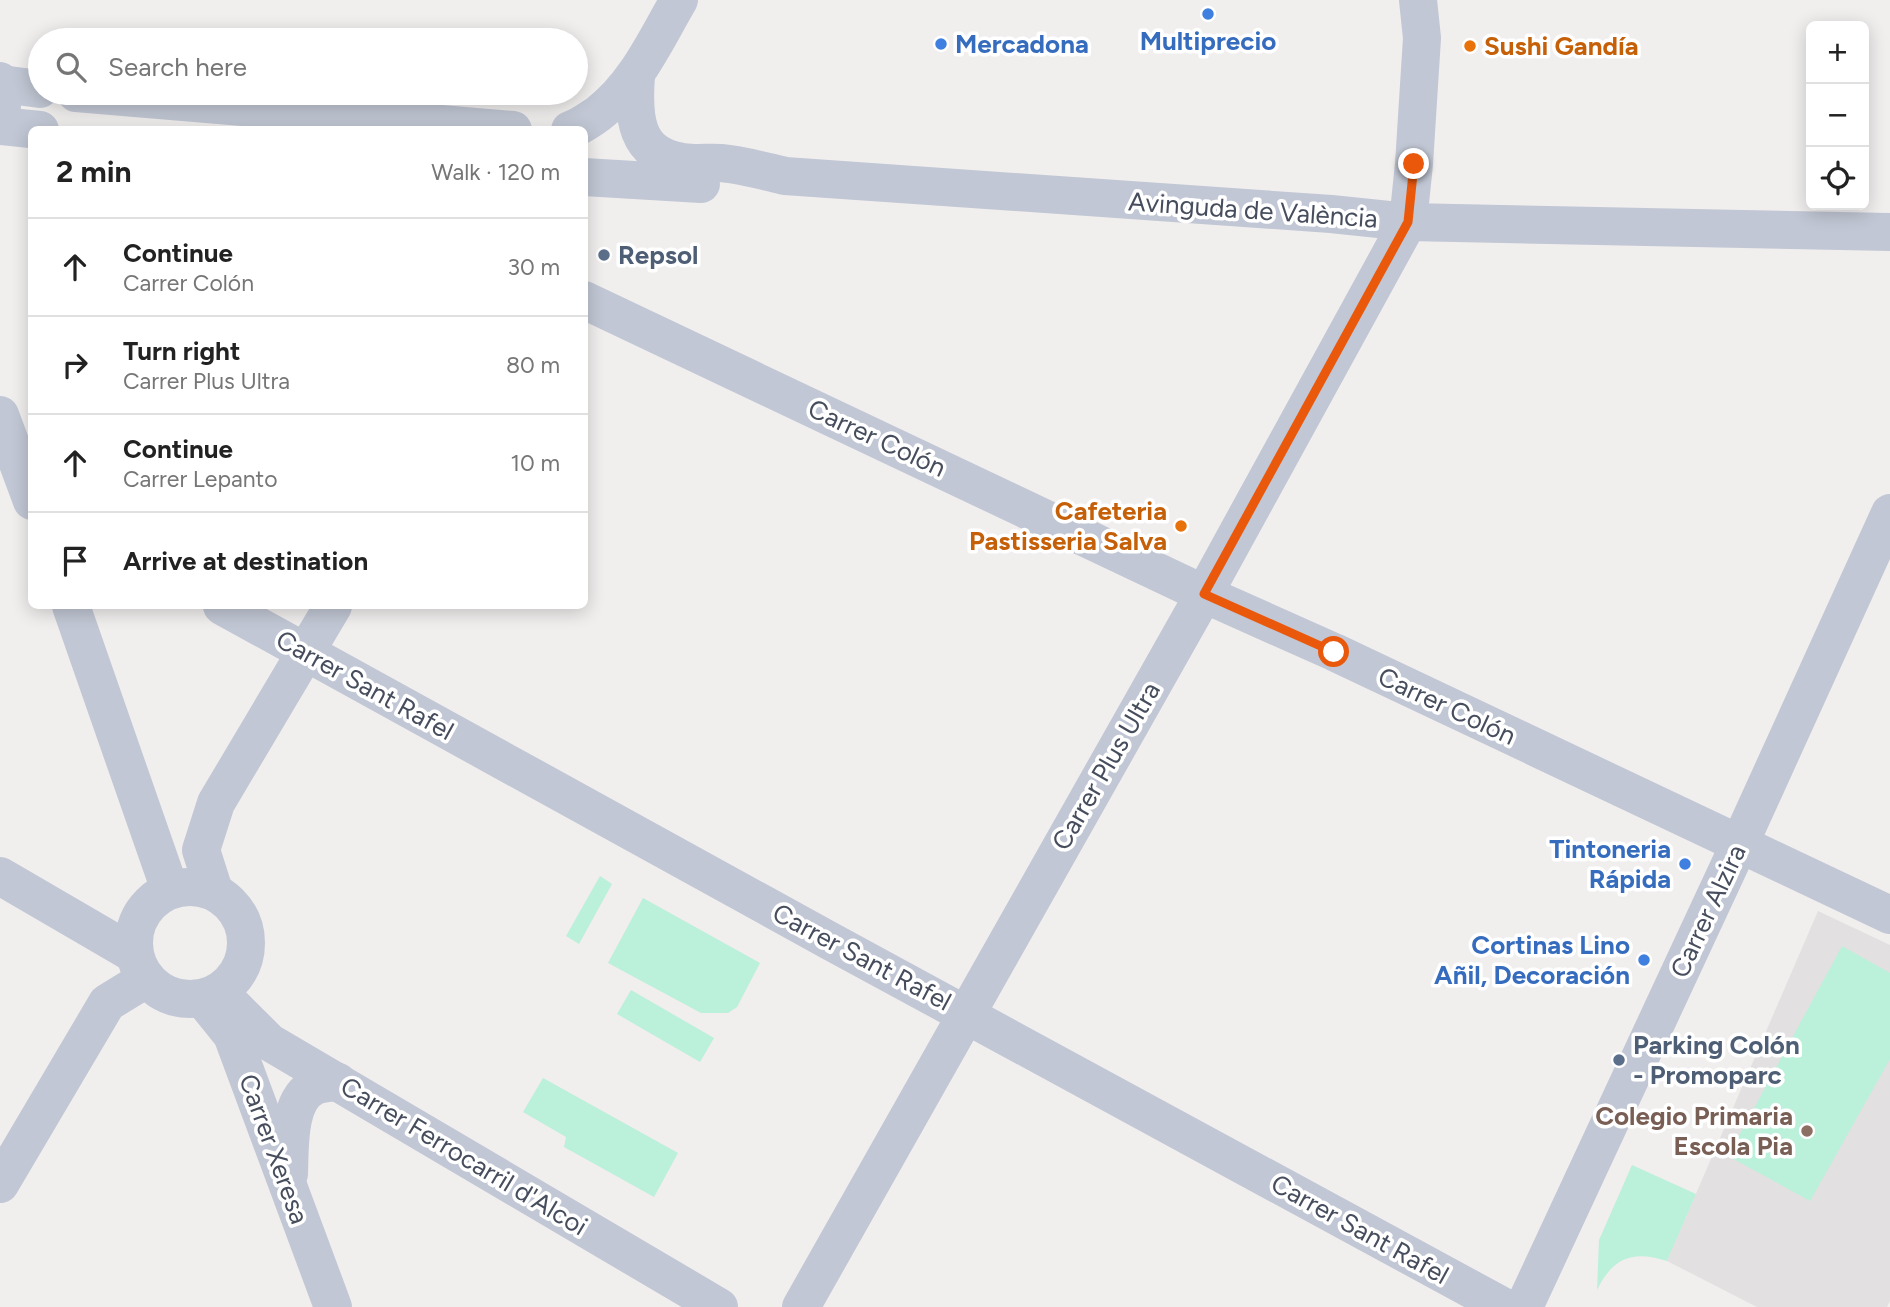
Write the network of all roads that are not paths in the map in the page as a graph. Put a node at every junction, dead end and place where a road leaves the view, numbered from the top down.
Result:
1 (679, 0) edge
2 (1419, 0) edge
3 (636, 75) junction
4 (0, 83) edge
5 (28, 87) edge
6 (218, 105) edge
7 (0, 125) edge
8 (466, 126) edge
9 (579, 126) edge
10 (28, 128) edge
11 (785, 176) junction
12 (588, 177) edge
13 (1408, 222) junction
14 (1890, 232) edge
15 (588, 302) edge
16 (0, 415) edge
17 (28, 490) edge
18 (1890, 513) edge
19 (1204, 594) junction
20 (72, 609) edge
21 (227, 609) edge
22 (331, 609) edge
23 (306, 653) junction
24 (1739, 845) junction
25 (0, 876) edge
26 (170, 890) junction
27 (214, 891) junction
28 (1890, 915) edge
29 (140, 967) junction
30 (211, 995) junction
31 (965, 1013) junction
32 (338, 1082) junction
33 (0, 1184) edge
34 (288, 1187) junction
35 (333, 1307) edge
36 (719, 1307) edge
37 (801, 1307) edge
38 (1504, 1307) edge
39 (1524, 1307) edge

1 - 3 street
2 - 13 street
3 - 9 street
3 - 11 street, Avinguda de València
4 - 5 street
4 - 7 street
6 - 8 street
7 - 10 street
11 - 12 street, Avinguda de València
11 - 13 street, Avinguda de València
13 - 14 street, Avinguda de València
13 - 19 street, Carrer Plus Ultra
15 - 19 street, Carrer Colón
16 - 17 street
18 - 24 street, Carrer Alzira
19 - 24 street, Carrer Colón
19 - 31 street, Carrer Plus Ultra
20 - 26 street
21 - 23 street, Carrer Sant Rafel
22 - 23 street
23 - 27 street
23 - 31 street, Carrer Sant Rafel
24 - 28 street, Carrer Colón
24 - 39 street, Carrer Alzira
25 - 29 street
26 - 27 street
26 - 29 street
27 - 30 street
29 - 30 street
29 - 33 street
30 - 32 street, Carrer Ferrocarril d'Alcoi
30 - 34 street, Carrer Xeresa
31 - 37 street, Carrer Plus Ultra
31 - 38 street, Carrer Sant Rafel
32 - 34 street
32 - 36 street, Carrer Ferrocarril d'Alcoi
34 - 35 street, Carrer Xeresa

